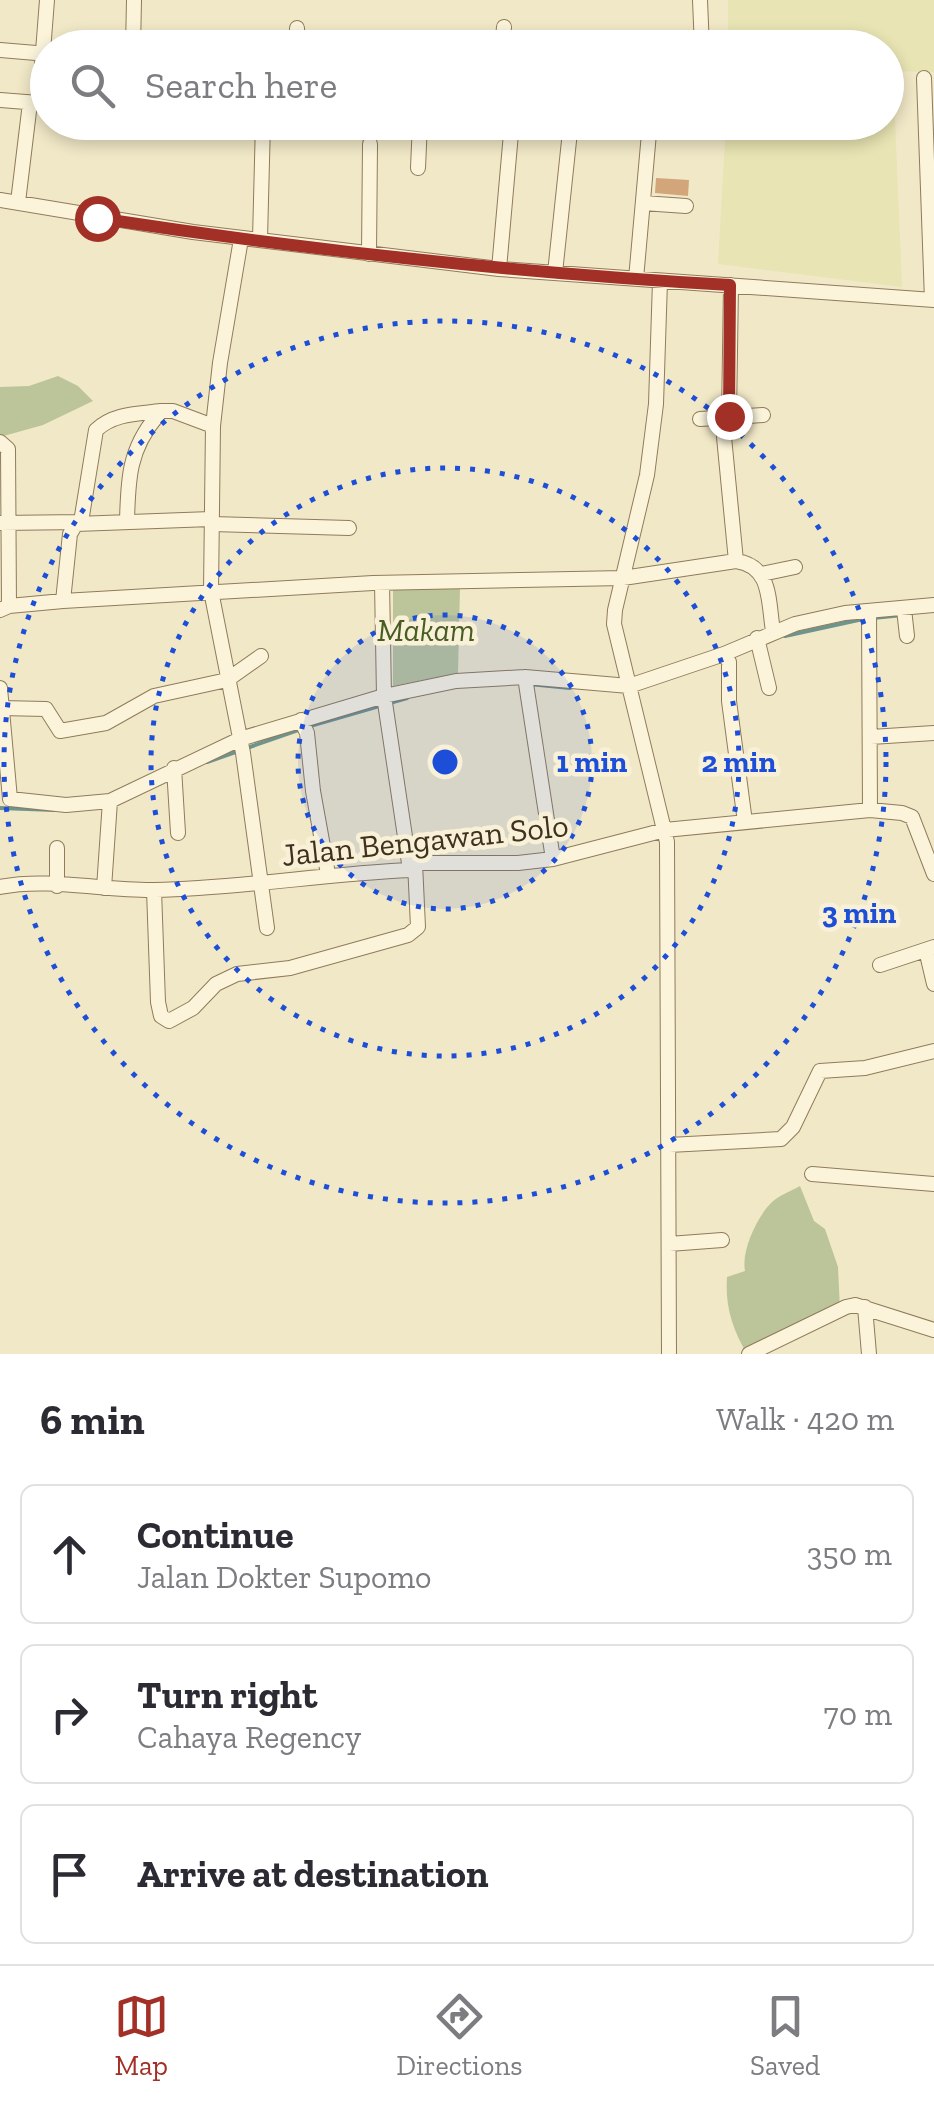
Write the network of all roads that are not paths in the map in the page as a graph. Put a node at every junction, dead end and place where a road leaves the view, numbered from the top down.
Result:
1 (47, 0) edge
2 (134, 0) edge
3 (700, 0) edge
4 (504, 27) dead end
5 (46, 30) edge
6 (133, 30) edge
7 (504, 30) edge
8 (701, 30) edge
9 (0, 50) edge
10 (30, 53) edge
11 (924, 78) dead end
12 (0, 100) edge
13 (30, 102) edge
14 (31, 140) edge
15 (263, 140) edge
16 (419, 140) edge
17 (510, 140) edge
18 (569, 140) edge
19 (648, 140) edge
20 (370, 144) dead end
21 (418, 168) dead end
22 (0, 200) edge
23 (18, 202) junction
24 (642, 204) junction
25 (686, 206) dead end
26 (241, 238) junction
27 (260, 240) junction
28 (370, 254) junction
29 (499, 269) junction
30 (556, 273) junction
31 (636, 279) junction
32 (660, 281) junction
33 (730, 285) junction
34 (933, 300) edge
35 (161, 412) junction
36 (763, 414) dead end
37 (729, 416) junction
38 (700, 418) dead end
39 (213, 426) junction
40 (724, 438) dead end
41 (0, 442) edge
42 (127, 521) junction
43 (211, 521) junction
44 (81, 522) junction
45 (5, 523) edge
46 (349, 528) dead end
47 (736, 561) junction
48 (795, 567) dead end
49 (762, 574) junction
50 (623, 578) junction
51 (382, 582) junction
52 (211, 591) junction
53 (63, 600) junction
54 (934, 605) edge
55 (5, 608) edge
56 (905, 613) junction
57 (869, 617) junction
58 (773, 631) junction
59 (907, 636) dead end
60 (760, 643) junction
61 (261, 656) dead end
62 (726, 657) junction
63 (226, 680) junction
64 (526, 681) junction
65 (629, 686) junction
66 (0, 688) edge
67 (769, 688) dead end
68 (385, 703) junction
69 (1, 708) edge
70 (304, 725) junction
71 (934, 733) edge
72 (871, 738) junction
73 (241, 746) junction
74 (175, 773) junction
75 (110, 801) junction
76 (870, 810) junction
77 (745, 822) junction
78 (664, 830) junction
79 (178, 833) dead end
80 (57, 848) dead end
81 (553, 860) junction
82 (412, 867) junction
83 (328, 874) junction
84 (934, 874) edge
85 (259, 884) junction
86 (58, 886) junction
87 (0, 887) edge
88 (104, 888) junction
89 (154, 890) junction
90 (267, 928) dead end
91 (930, 948) edge
92 (880, 965) dead end
93 (934, 984) edge
94 (934, 1050) edge
95 (668, 1145) junction
96 (812, 1174) dead end
97 (934, 1184) edge
98 (722, 1240) dead end
99 (669, 1244) junction
100 (865, 1307) junction
101 (934, 1330) edge
102 (669, 1354) edge
103 (748, 1354) edge
104 (868, 1354) edge

1 - 5 street
2 - 6 street
3 - 8 street
4 - 7 street
9 - 10 street
11 - 34 street
12 - 13 street
14 - 23 street
15 - 27 street
16 - 21 street
17 - 29 street
18 - 30 street
19 - 24 street
20 - 28 street
22 - 23 street
23 - 26 street
24 - 25 street
24 - 31 street
26 - 27 street
26 - 39 street
27 - 28 street
28 - 29 street
29 - 30 street
30 - 31 street
31 - 32 street
32 - 33 street
32 - 50 street
33 - 34 street
33 - 37 street
35 - 39 street
35 - 42 street
35 - 44 street
36 - 37 street
37 - 38 street
39 - 43 street
40 - 47 street
41 - 45 street
42 - 43 street
42 - 44 street
43 - 46 street
43 - 52 street
44 - 45 street
44 - 53 street
45 - 55 street
47 - 49 street
47 - 50 street
48 - 49 street
49 - 58 street
50 - 51 street
50 - 65 street
51 - 52 street
51 - 68 street
52 - 53 street
52 - 63 street
53 - 55 street
54 - 56 street
56 - 57 street
56 - 59 street
57 - 58 street
57 - 72 street
58 - 60 street
60 - 62 street
60 - 67 street
61 - 63 street
62 - 65 street
62 - 77 street
63 - 69 street
63 - 73 street
64 - 65 street
64 - 68 street
64 - 81 street
65 - 78 street
66 - 69 street
68 - 70 street
68 - 82 street
69 - 75 street
70 - 73 street
70 - 83 street
71 - 72 street
72 - 76 street
73 - 74 street
73 - 85 street
74 - 75 street
74 - 79 street
75 - 88 street
76 - 77 street, Jalan Bengawan Solo
76 - 84 street, Jalan Bengawan Solo
77 - 78 street, Jalan Bengawan Solo
78 - 81 street, Jalan Bengawan Solo
78 - 95 street
80 - 86 street
81 - 82 street, Jalan Bengawan Solo
82 - 83 street, Jalan Bengawan Solo
82 - 89 street
83 - 85 street, Jalan Bengawan Solo
85 - 89 street, Jalan Bengawan Solo
85 - 90 street
86 - 87 street, Jalan Bengawan Solo
86 - 88 street, Jalan Bengawan Solo
88 - 89 street, Jalan Bengawan Solo
91 - 92 street
91 - 93 street
94 - 95 street
95 - 99 street
96 - 97 street
98 - 99 street
99 - 102 street
100 - 101 street
100 - 103 street
100 - 104 street

